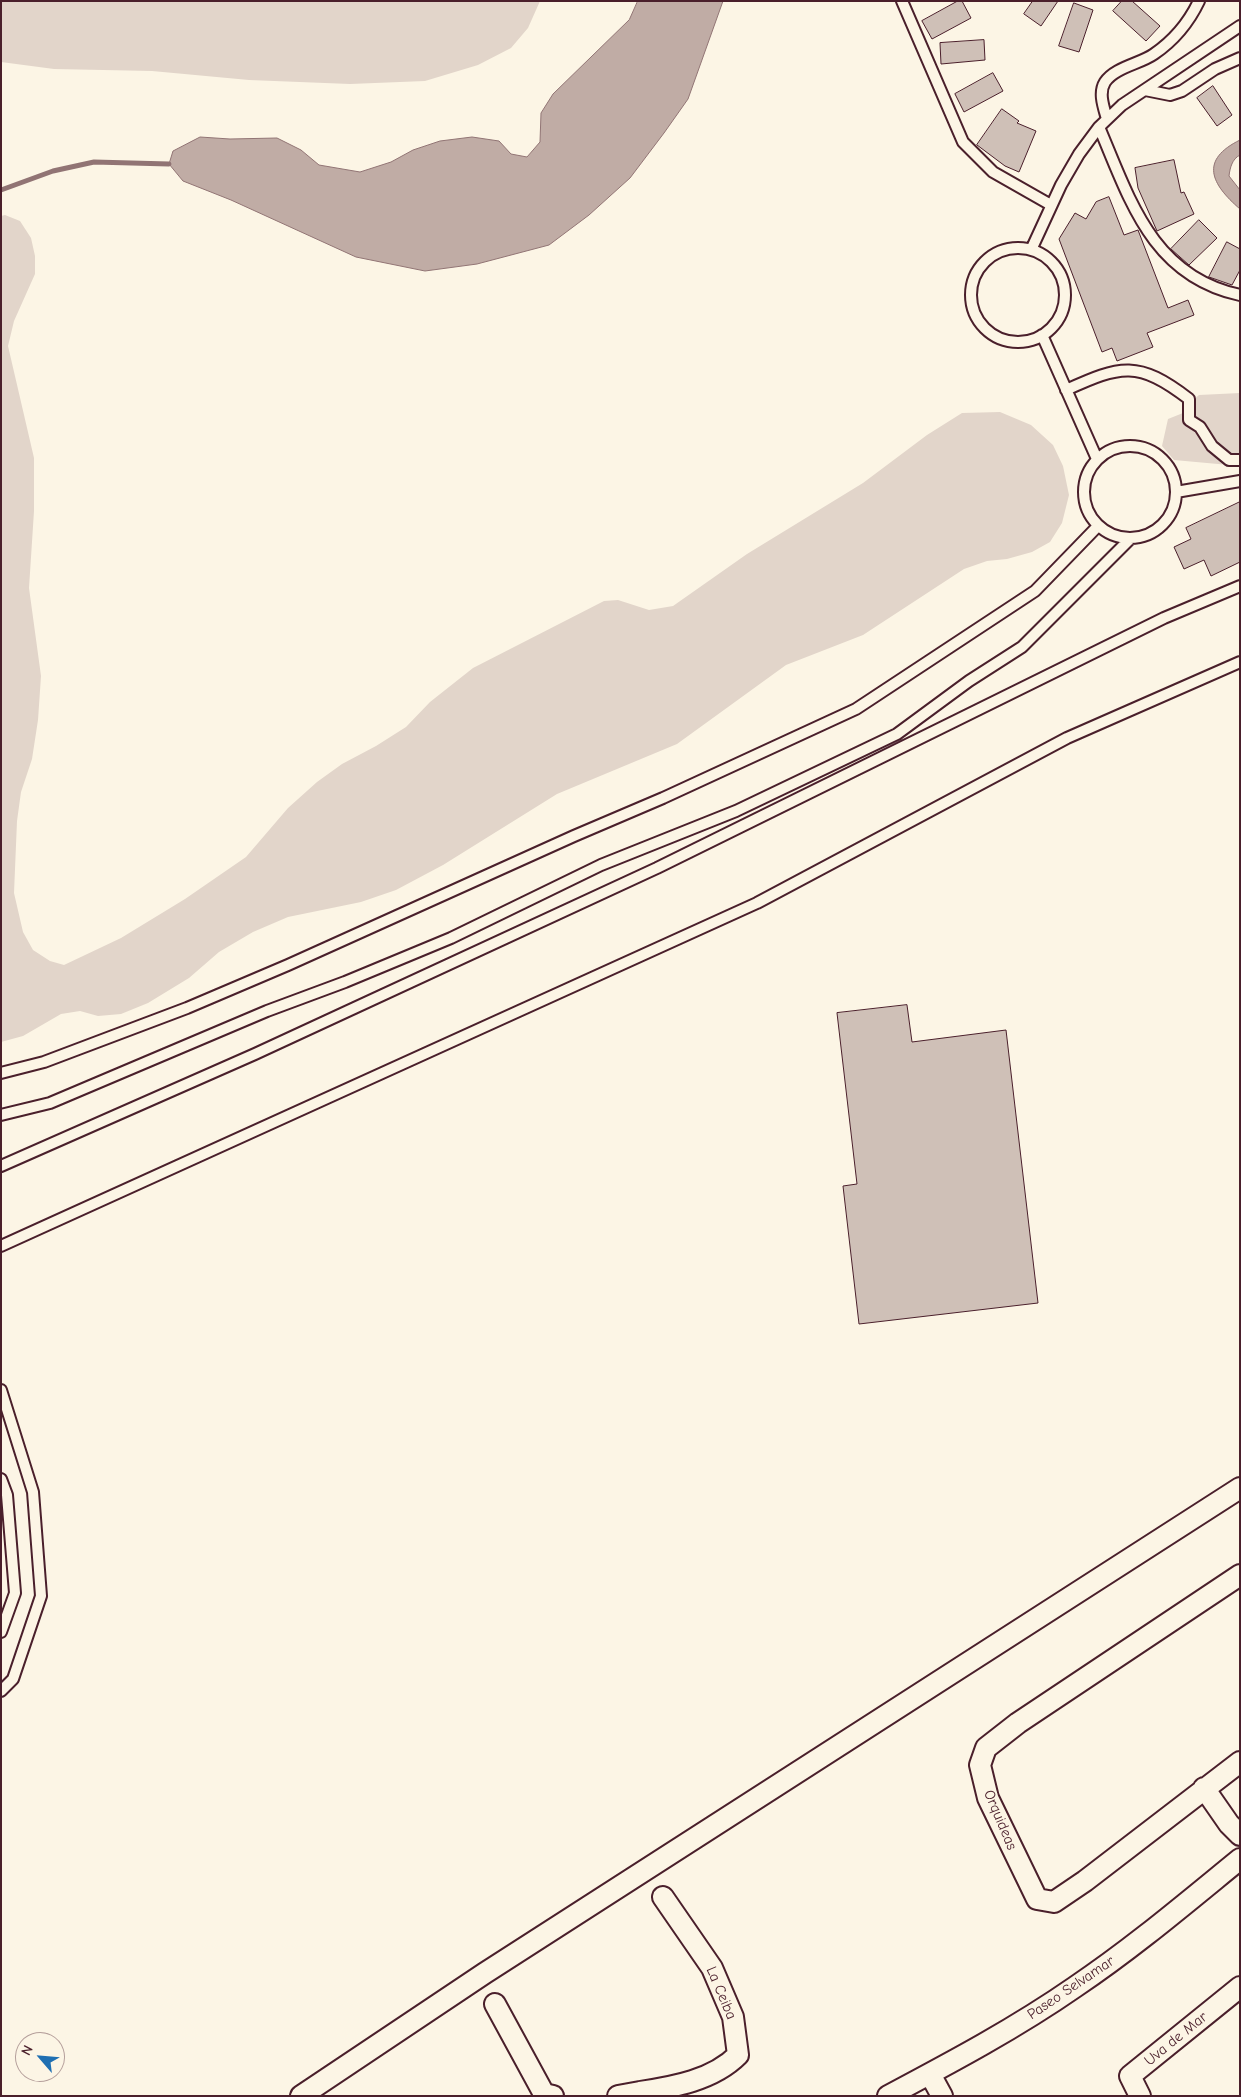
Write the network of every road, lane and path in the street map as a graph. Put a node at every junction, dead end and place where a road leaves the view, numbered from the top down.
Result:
1 (902, 1) edge
2 (1198, 1) edge
3 (1240, 26) edge
4 (1240, 58) edge
5 (1146, 90) junction
6 (1107, 119) junction
7 (1099, 127) junction
8 (1051, 205) junction
9 (1030, 250) junction
10 (1240, 295) edge
11 (1042, 335) junction
12 (1066, 390) junction
13 (1097, 460) junction
14 (1240, 460) edge
15 (1240, 481) edge
16 (1176, 492) junction
17 (1098, 526) junction
18 (1131, 538) junction
19 (1240, 586) edge
20 (1240, 662) edge
21 (1, 1073) edge
22 (1, 1115) edge
23 (1, 1166) edge
24 (1, 1246) edge
25 (1, 1390) edge
26 (1, 1479) edge
27 (1240, 1488) edge
28 (1240, 1575) edge
29 (1, 1632) edge
30 (1, 1691) edge
31 (1240, 1762) edge
32 (1207, 1786) junction
33 (1240, 1829) edge
34 (1240, 1835) edge
35 (1240, 1859) edge
36 (663, 1897) dead end
37 (1240, 1987) edge
38 (495, 2004) dead end
39 (930, 2074) junction
40 (915, 2090) edge
41 (641, 2094) edge
42 (301, 2096) edge
43 (553, 2096) edge
44 (618, 2096) edge
45 (888, 2096) edge
46 (942, 2096) edge
47 (1140, 2096) edge

1 - 8 lane
2 - 6 lane
3 - 5 lane
4 - 5 lane
5 - 6 lane
6 - 7 lane
7 - 8 lane
7 - 10 lane
8 - 9 lane
9 - 11 lane
9 - 11 lane
11 - 12 lane
12 - 13 lane
12 - 14 lane
13 - 16 lane
13 - 17 lane
15 - 16 lane
16 - 18 lane
17 - 18 lane
17 - 21 lane
18 - 22 lane
19 - 23 lane
20 - 24 lane
25 - 30 lane
26 - 29 lane
27 - 42 street
28 - 32 street, Orquideas
31 - 32 street, Orquideas
32 - 33 street
32 - 34 street
35 - 39 street, Paseo Selvamar
36 - 41 street, La Ceiba
37 - 47 street, Uva de Mar
38 - 43 street
39 - 40 street, Paseo Selvamar
39 - 46 street
40 - 45 street, Paseo Selvamar
41 - 44 street, La Ceiba

